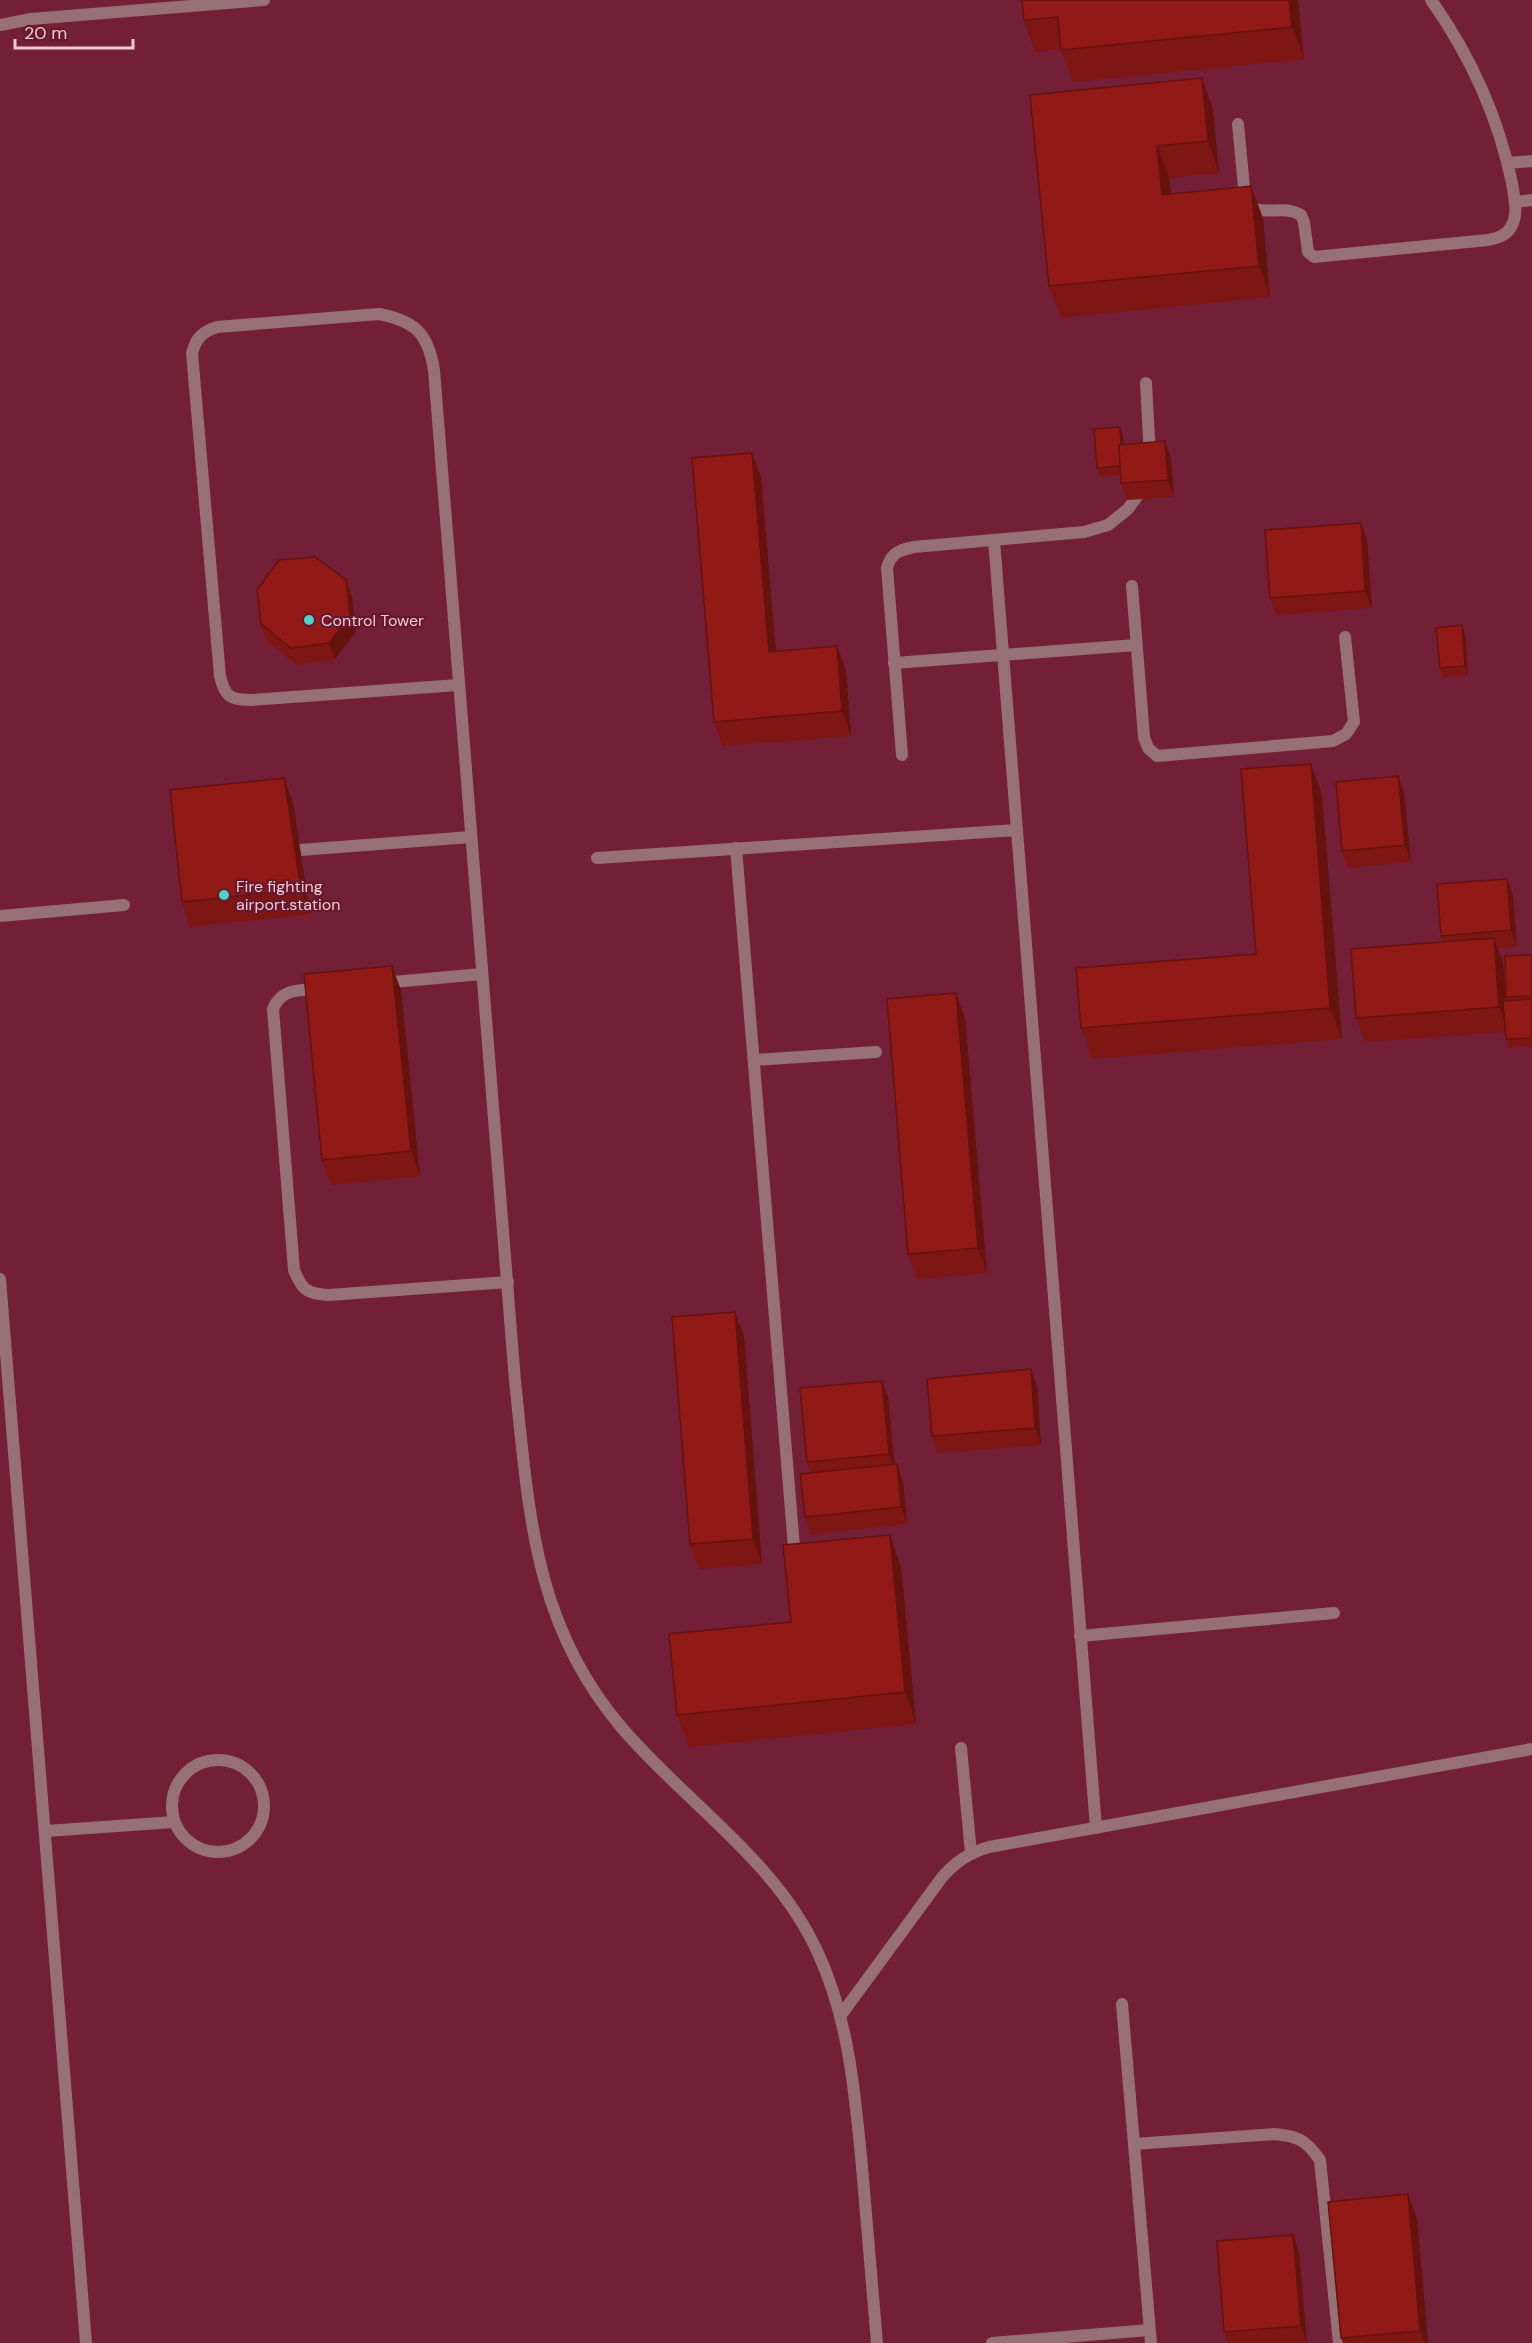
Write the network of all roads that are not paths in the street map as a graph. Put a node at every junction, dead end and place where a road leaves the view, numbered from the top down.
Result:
1 (264, 0) edge
2 (1431, 0) edge
3 (0, 25) edge
4 (1238, 124) dead end
5 (1532, 161) edge
6 (1508, 163) junction
7 (1532, 200) edge
8 (1515, 202) junction
9 (1146, 383) dead end
10 (994, 540) junction
11 (1132, 586) dead end
12 (1345, 637) dead end
13 (1136, 645) junction
14 (1003, 655) junction
15 (894, 663) junction
16 (458, 685) junction
17 (902, 755) dead end
18 (1017, 830) junction
19 (471, 837) junction
20 (736, 848) junction
21 (284, 852) edge
22 (597, 858) dead end
23 (124, 905) dead end
24 (0, 916) edge
25 (482, 974) junction
26 (365, 985) edge
27 (329, 988) edge
28 (876, 1052) dead end
29 (754, 1060) junction
30 (0, 1279) edge
31 (508, 1282) junction
32 (796, 1570) edge
33 (1334, 1613) dead end
34 (1080, 1636) junction
35 (961, 1748) dead end
36 (1532, 1749) edge
37 (174, 1822) junction
38 (1096, 1828) junction
39 (46, 1831) junction
40 (970, 1853) junction
41 (1122, 2004) dead end
42 (841, 2015) junction
43 (1134, 2144) junction
44 (1150, 2337) edge
45 (86, 2343) edge
46 (877, 2343) edge
47 (992, 2343) edge
48 (1339, 2343) edge

1 - 3 lane
2 - 6 lane
4 - 8 lane
5 - 6 lane
6 - 8 lane
7 - 8 lane
9 - 10 lane
10 - 14 lane
10 - 15 lane
11 - 13 lane
12 - 13 lane
13 - 14 lane
14 - 15 lane
14 - 18 lane
15 - 17 lane
16 - 16 lane
16 - 19 lane
18 - 20 lane
18 - 34 lane
19 - 21 lane
19 - 25 lane
20 - 22 lane
20 - 29 lane
23 - 24 lane
25 - 26 lane
25 - 31 lane
27 - 31 lane
28 - 29 lane
29 - 32 lane
30 - 39 lane
31 - 42 lane
33 - 34 lane
34 - 38 lane
35 - 40 lane
36 - 38 lane
37 - 37 lane
37 - 39 lane
38 - 40 lane
39 - 45 lane
40 - 42 lane
41 - 43 lane
42 - 46 lane
43 - 44 lane
43 - 48 lane
44 - 47 lane

